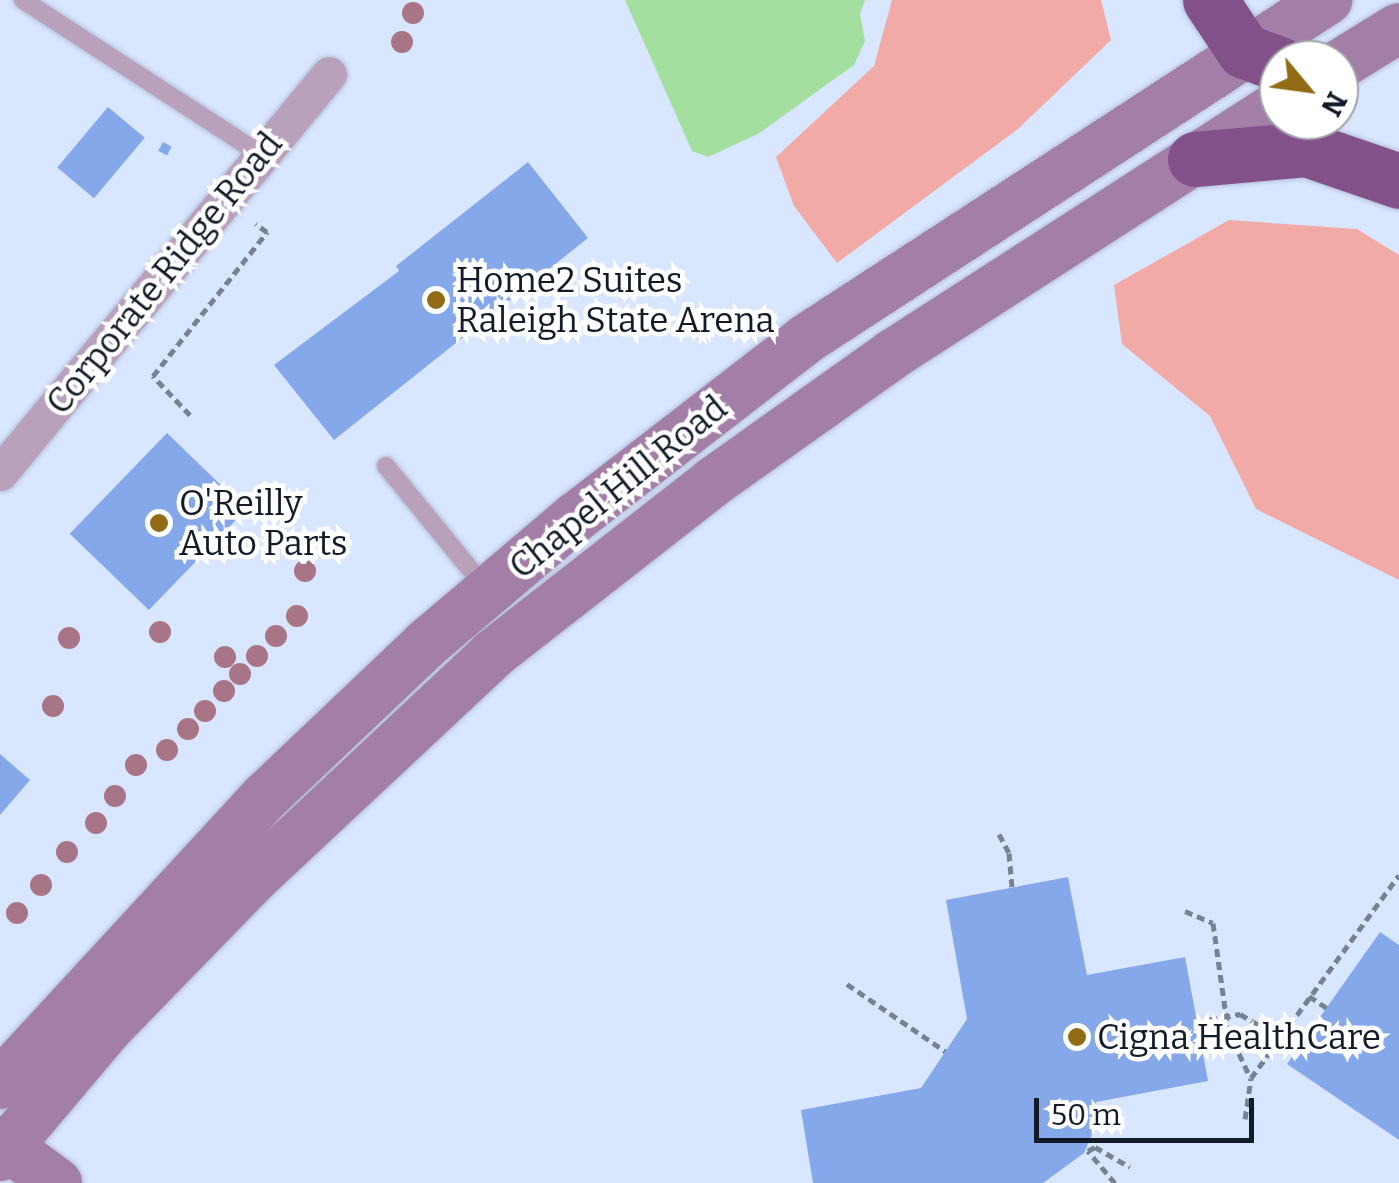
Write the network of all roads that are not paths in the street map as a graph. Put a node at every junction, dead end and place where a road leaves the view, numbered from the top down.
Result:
1 (24, 0) edge
2 (1210, 0) edge
3 (1327, 0) edge
4 (1399, 28) edge
5 (1282, 40) edge
6 (1359, 53) edge
7 (1259, 55) edge
8 (1259, 60) edge
9 (329, 74) dead end
10 (1259, 118) edge
11 (262, 155) junction
12 (1195, 159) junction
13 (1399, 181) edge
14 (386, 466) dead end
15 (0, 473) edge
16 (489, 591) junction
17 (0, 1084) edge
18 (4, 1147) edge
19 (58, 1183) edge

1 - 11 lane
2 - 7 highway
3 - 5 main road, Chapel Hill Road
4 - 6 main road
8 - 16 main road, Chapel Hill Road
9 - 11 street, Corporate Ridge Road
10 - 12 main road, Chapel Hill Road
11 - 15 street, Corporate Ridge Road
12 - 13 highway
12 - 18 main road, Chapel Hill Road
14 - 16 lane
16 - 17 main road, Chapel Hill Road
18 - 19 main road

